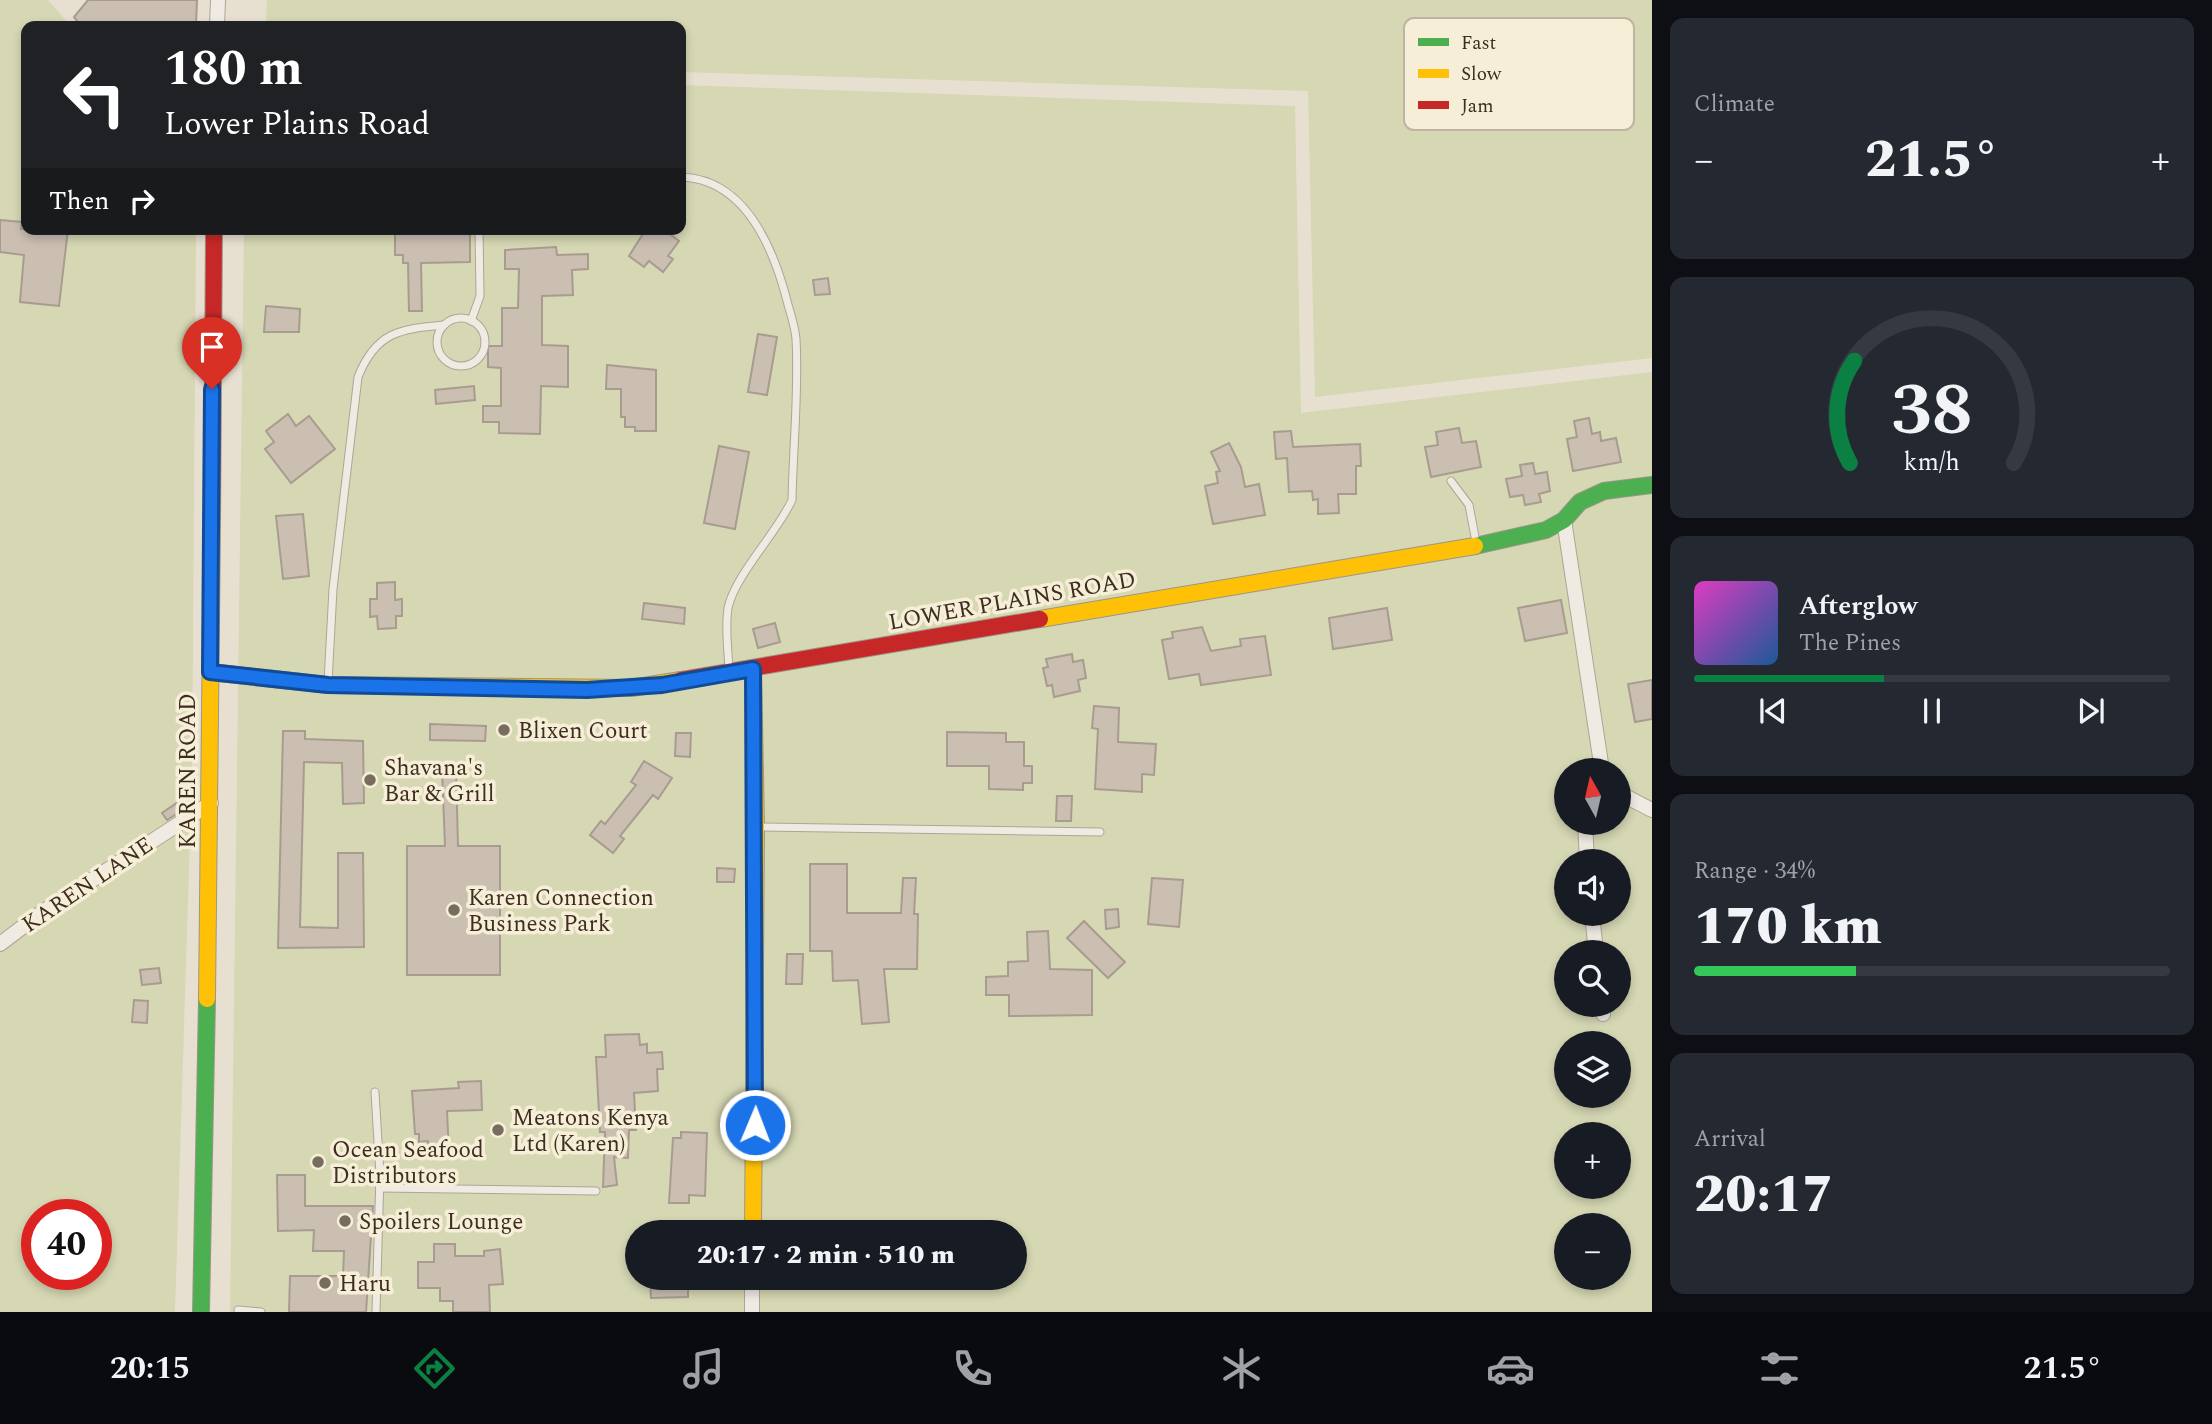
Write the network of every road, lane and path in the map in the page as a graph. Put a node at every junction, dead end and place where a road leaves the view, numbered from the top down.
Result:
1 (218, 0) edge
2 (217, 21) edge
3 (686, 178) edge
4 (214, 235) edge
5 (479, 235) edge
6 (471, 321) junction
7 (444, 325) junction
8 (1451, 481) dead end
9 (1652, 485) edge
10 (1564, 520) junction
11 (1477, 546) junction
12 (753, 669) junction
13 (210, 672) junction
14 (729, 674) junction
15 (328, 685) junction
16 (1600, 758) edge
17 (1631, 799) edge
18 (211, 803) junction
19 (1652, 810) edge
20 (756, 827) junction
21 (1100, 832) dead end
22 (0, 944) edge
23 (375, 1092) dead end
24 (380, 1188) junction
25 (596, 1191) dead end
26 (753, 1220) edge
27 (752, 1290) edge
28 (238, 1310) dead end
29 (201, 1312) edge
30 (261, 1312) edge
31 (376, 1312) edge
32 (752, 1312) edge

1 - 2 street
3 - 14 lane
4 - 13 street, KAREN ROAD
5 - 6 lane
6 - 7 lane
6 - 7 lane
7 - 15 lane
8 - 11 lane
9 - 10 street, LOWER PLAINS ROAD
10 - 11 street, LOWER PLAINS ROAD
10 - 16 street
11 - 12 street, LOWER PLAINS ROAD
12 - 14 street, LOWER PLAINS ROAD
12 - 20 street
13 - 15 street, LOWER PLAINS ROAD
13 - 18 street, KAREN ROAD
14 - 15 street, LOWER PLAINS ROAD
17 - 19 street
18 - 22 street, KAREN LANE
18 - 29 street, KAREN ROAD
20 - 21 lane
20 - 26 street
23 - 24 lane
24 - 25 lane
24 - 31 lane
27 - 32 street
28 - 30 lane

